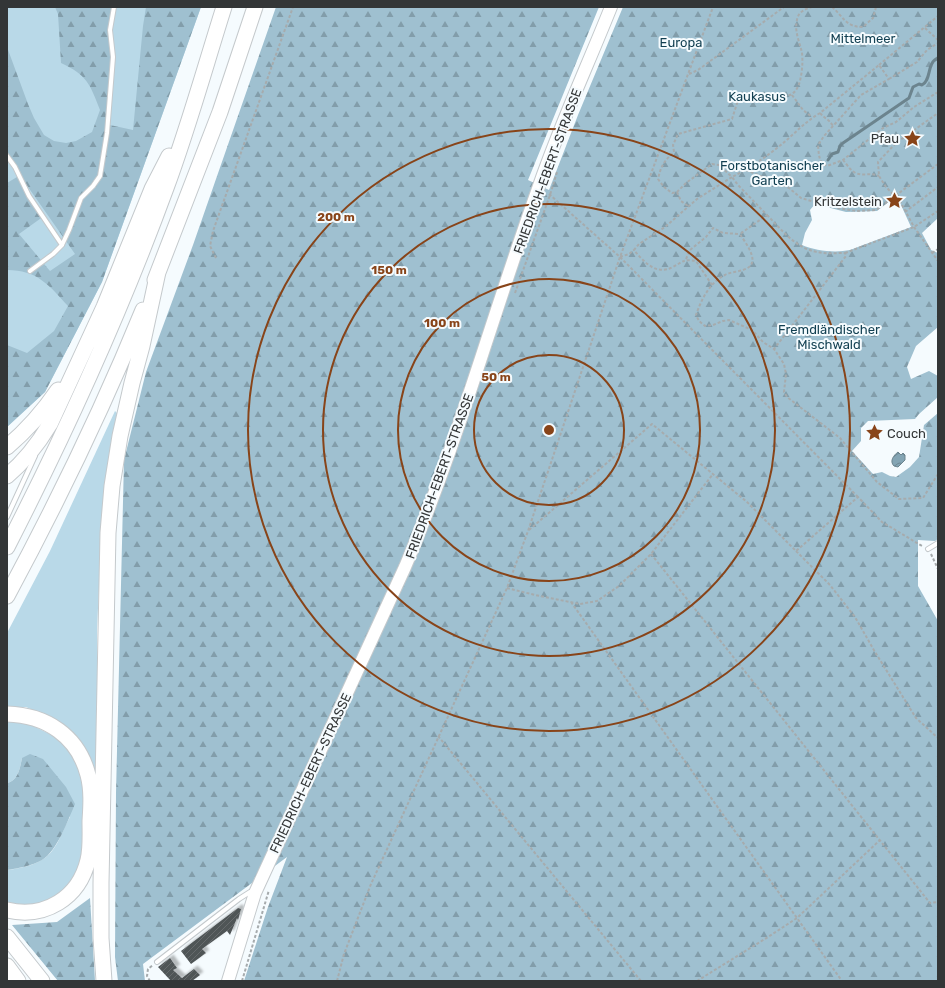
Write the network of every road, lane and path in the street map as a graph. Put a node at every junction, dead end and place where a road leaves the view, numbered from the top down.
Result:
1 (114, 7) edge
2 (224, 7) edge
3 (255, 7) edge
4 (293, 7) edge
5 (611, 7) edge
6 (713, 7) edge
7 (784, 7) edge
8 (812, 7) edge
9 (832, 7) edge
10 (876, 7) edge
11 (938, 16) edge
12 (925, 28) junction
13 (938, 40) edge
14 (938, 43) edge
15 (878, 65) junction
16 (689, 74) junction
17 (889, 79) junction
18 (938, 92) edge
19 (792, 95) junction
20 (820, 113) junction
21 (937, 114) edge
22 (812, 117) junction
23 (186, 126) junction
24 (833, 126) junction
25 (7, 156) edge
26 (843, 160) junction
27 (938, 164) edge
28 (745, 170) junction
29 (879, 176) junction
30 (732, 177) junction
31 (538, 186) junction
32 (938, 187) edge
33 (677, 192) junction
34 (895, 196) junction
35 (688, 206) junction
36 (938, 211) edge
37 (905, 212) junction
38 (767, 215) junction
39 (914, 227) junction
40 (740, 234) junction
41 (62, 245) junction
42 (938, 249) edge
43 (634, 250) junction
44 (846, 253) junction
45 (932, 253) junction
46 (620, 257) junction
47 (216, 258) dead end
48 (686, 259) junction
49 (938, 261) edge
50 (30, 271) dead end
51 (158, 272) junction
52 (712, 285) junction
53 (104, 307) junction
54 (774, 349) junction
55 (50, 424) junction
56 (7, 447) edge
57 (713, 474) junction
58 (938, 474) edge
59 (7, 476) edge
60 (858, 497) junction
61 (7, 517) edge
62 (528, 530) junction
63 (938, 543) edge
64 (7, 547) edge
65 (928, 549) junction
66 (796, 551) junction
67 (651, 554) junction
68 (938, 569) edge
69 (507, 588) junction
70 (7, 596) edge
71 (571, 602) junction
72 (7, 714) edge
73 (438, 736) junction
74 (938, 738) edge
75 (880, 840) junction
76 (255, 893) junction
77 (938, 902) edge
78 (7, 910) edge
79 (798, 918) junction
80 (7, 938) edge
81 (157, 962) joint
82 (7, 966) edge
83 (18, 981) edge
84 (42, 981) edge
85 (104, 981) edge
86 (150, 981) edge
87 (228, 981) edge
88 (337, 981) edge
89 (641, 981) edge
90 (697, 981) edge
91 (842, 981) edge

1 - 41 lane
2 - 23 highway
3 - 51 highway
4 - 47 path
5 - 31 main road, FRIEDRICH-EBERT-STRASSE
6 - 16 path
7 - 16 path
8 - 19 path
9 - 10 path
11 - 12 path
12 - 13 path
12 - 15 path
14 - 17 path
15 - 17 path
15 - 20 path
16 - 46 path
17 - 24 path
18 - 26 path
19 - 22 path
19 - 33 path
20 - 22 path
20 - 24 path
21 - 29 path
22 - 28 path
23 - 53 highway
23 - 64 highway
24 - 26 path
25 - 41 lane
26 - 29 path
27 - 34 path
28 - 30 path
28 - 34 path
29 - 34 path
30 - 33 path
30 - 35 path
30 - 38 path
31 - 46 path
31 - 76 main road, FRIEDRICH-EBERT-STRASSE
32 - 37 path
33 - 35 path
34 - 37 path
35 - 43 path
36 - 39 path
37 - 39 path
38 - 40 path
38 - 44 path
39 - 44 path
39 - 45 path
40 - 48 path
40 - 52 path
41 - 50 lane
42 - 45 path
43 - 46 path
43 - 48 path
44 - 54 path
45 - 49 path
46 - 60 path
46 - 62 path
48 - 52 path
51 - 70 highway
51 - 85 highway
52 - 54 path
53 - 55 highway
53 - 56 highway
54 - 58 path
55 - 59 highway
55 - 61 lane
57 - 62 path
57 - 66 path
57 - 67 path
60 - 65 path
60 - 66 path
62 - 69 path
63 - 65 lane
65 - 68 path
66 - 74 path
67 - 71 path
67 - 75 path
69 - 71 path
69 - 73 path
71 - 79 path
72 - 78 highway
73 - 88 path
73 - 89 path
75 - 77 path
75 - 79 path
76 - 81 lane
76 - 87 main road, FRIEDRICH-EBERT-STRASSE
79 - 90 path
79 - 91 path
80 - 84 highway
81 - 86 path
82 - 83 highway

